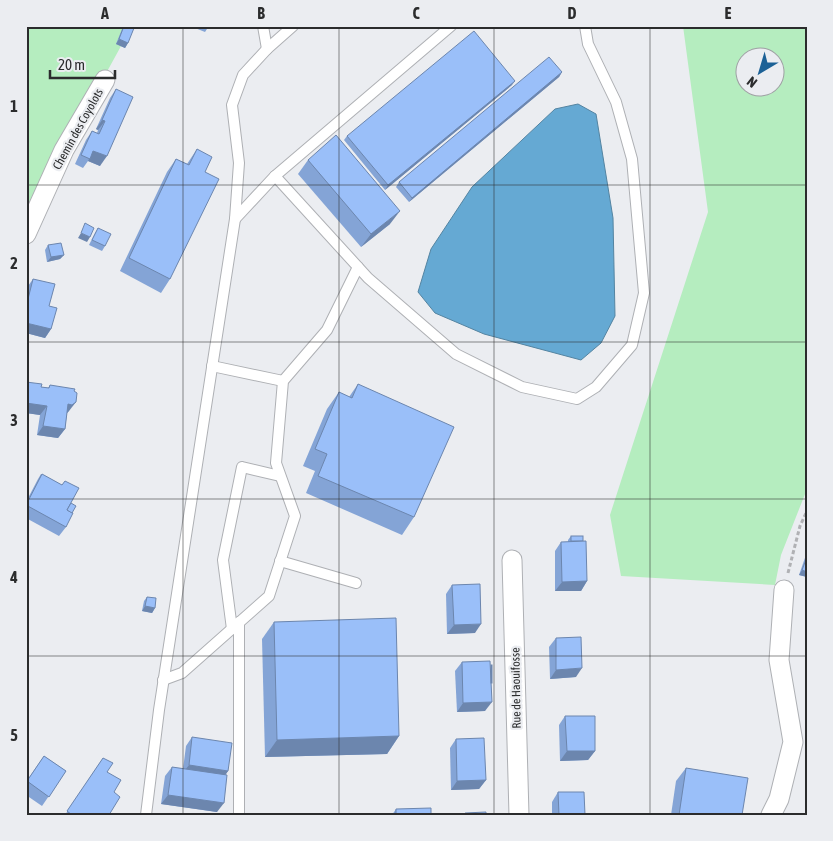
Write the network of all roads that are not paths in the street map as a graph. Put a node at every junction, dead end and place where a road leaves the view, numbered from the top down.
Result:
1 (263, 26) edge
2 (293, 26) edge
3 (451, 26) edge
4 (585, 26) edge
5 (266, 48) junction
6 (105, 80) dead end
7 (275, 176) junction
8 (235, 219) junction
9 (26, 234) edge
10 (358, 267) junction
11 (212, 366) junction
12 (283, 381) junction
13 (280, 476) junction
14 (512, 560) dead end
15 (280, 561) junction
16 (356, 583) dead end
17 (784, 590) road end
18 (235, 626) junction
19 (163, 680) junction
20 (146, 815) edge
21 (239, 815) edge
22 (519, 815) edge
23 (771, 815) edge

1 - 5 lane
2 - 5 lane
3 - 7 lane
4 - 10 lane
5 - 8 lane
6 - 9 street, Chemin des Coyolots
7 - 8 lane
7 - 10 lane
8 - 11 lane
10 - 12 lane
11 - 12 lane
11 - 19 lane
12 - 13 lane
13 - 15 lane
13 - 18 lane
14 - 22 street, Rue de Haouifosse
15 - 16 lane
15 - 18 lane
17 - 23 street
18 - 19 lane
18 - 21 lane
19 - 20 lane

